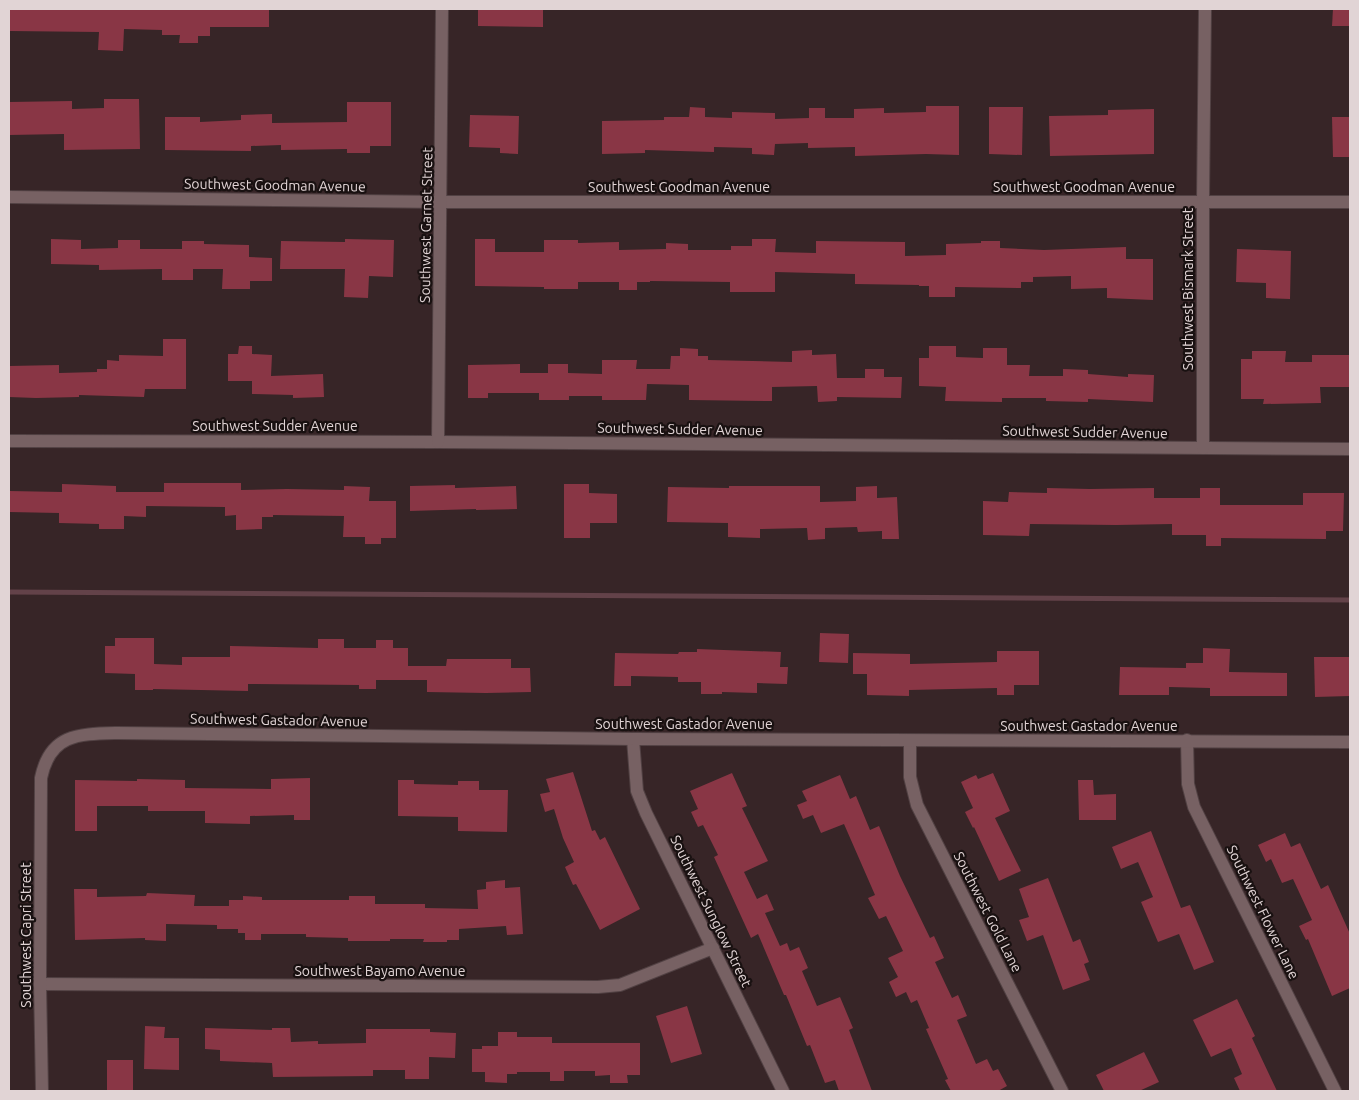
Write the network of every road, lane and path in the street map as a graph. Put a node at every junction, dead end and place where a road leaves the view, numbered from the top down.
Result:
1 (442, 9) edge
2 (1205, 9) edge
3 (9, 197) edge
4 (1203, 201) junction
5 (441, 202) junction
6 (1350, 202) edge
7 (9, 441) edge
8 (438, 442) junction
9 (1203, 448) junction
10 (1350, 449) edge
11 (633, 739) junction
12 (1187, 740) junction
13 (910, 741) junction
14 (1350, 742) edge
15 (41, 778) joint
16 (713, 948) junction
17 (40, 984) junction
18 (42, 1091) edge
19 (783, 1091) edge
20 (1062, 1091) edge
21 (1335, 1091) edge

1 - 5 street, Southwest Garnet Street
2 - 4 street, Southwest Bismark Street
3 - 5 street, Southwest Goodman Avenue
4 - 5 street, Southwest Goodman Avenue
4 - 6 street, Southwest Goodman Avenue
4 - 9 street, Southwest Bismark Street
5 - 8 street, Southwest Garnet Street
7 - 8 street, Southwest Sudder Avenue
8 - 9 street, Southwest Sudder Avenue
9 - 10 street, Southwest Sudder Avenue
11 - 13 street, Southwest Gastador Avenue
11 - 15 street, Southwest Gastador Avenue
11 - 16 street, Southwest Sunglow Street
12 - 13 street, Southwest Gastador Avenue
12 - 14 street, Southwest Gastador Avenue
12 - 21 street, Southwest Flower Lane
13 - 20 street, Southwest Gold Lane
15 - 17 street, Southwest Capri Street
16 - 17 street, Southwest Bayamo Avenue
16 - 19 street, Southwest Sunglow Street
17 - 18 street, Southwest Capri Street

